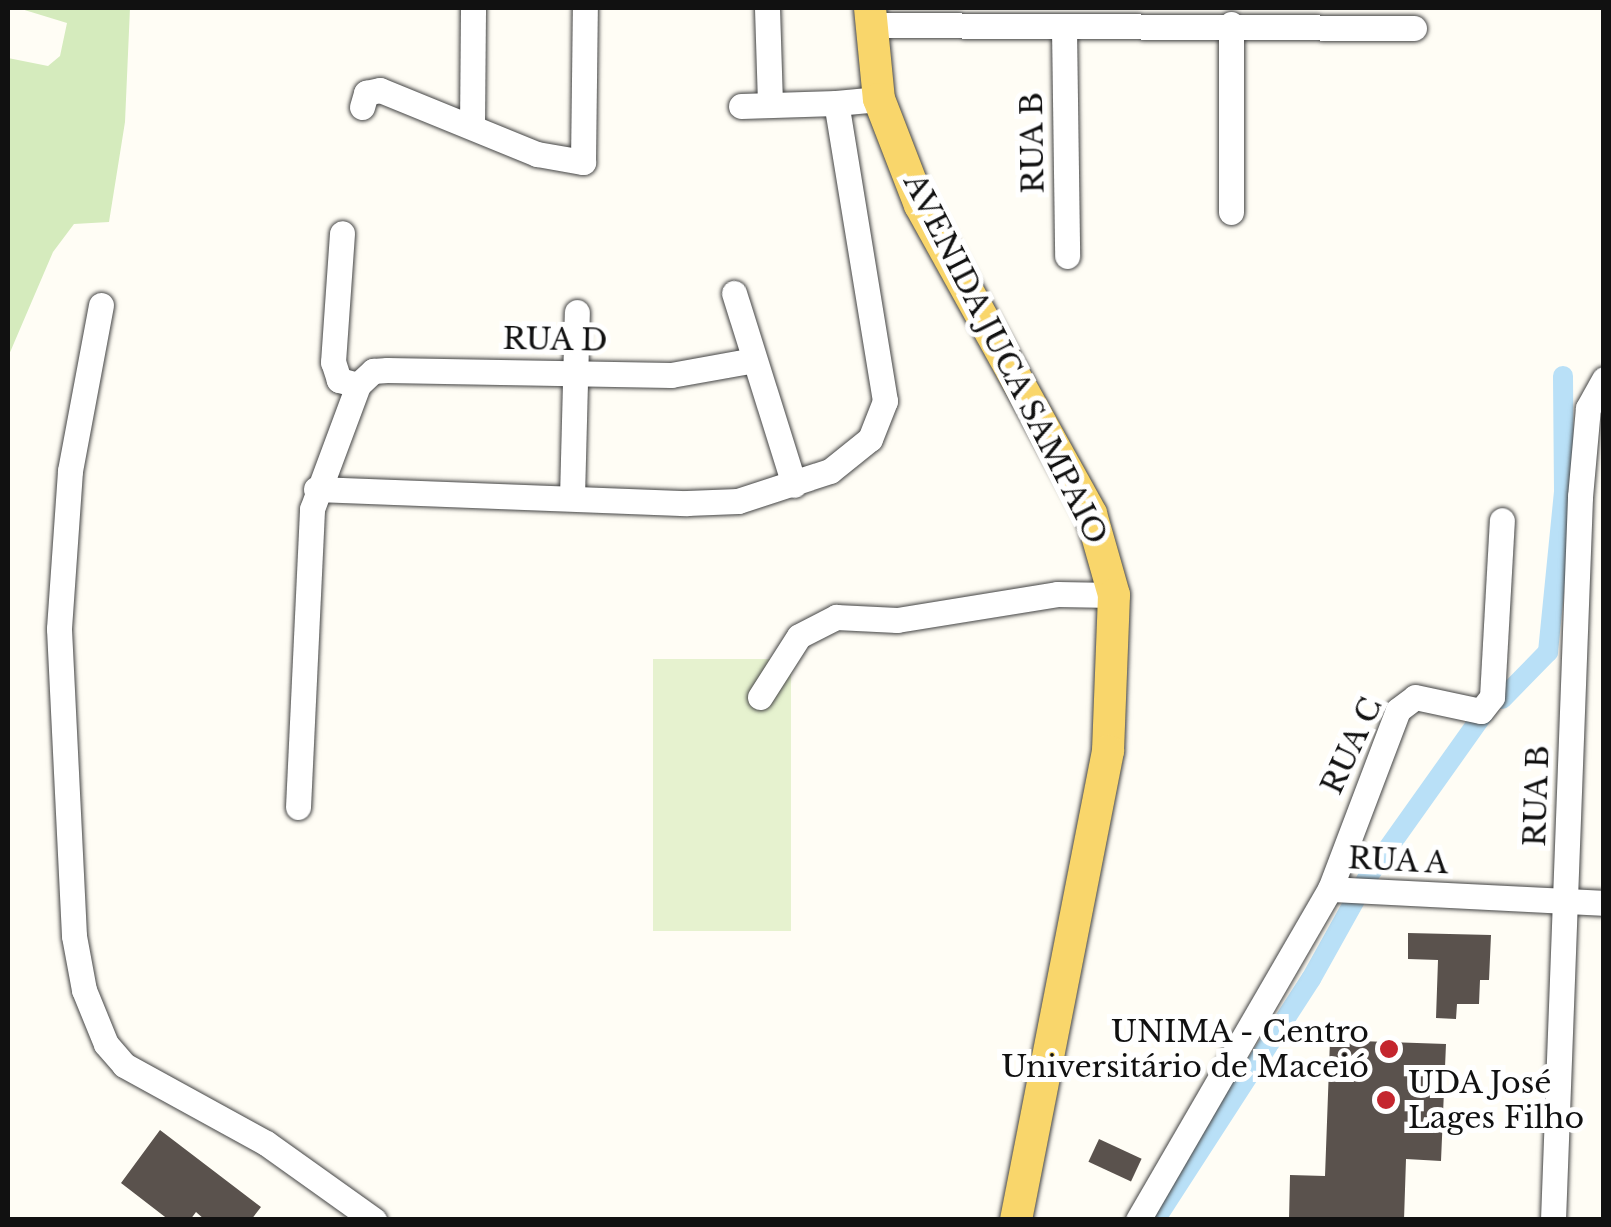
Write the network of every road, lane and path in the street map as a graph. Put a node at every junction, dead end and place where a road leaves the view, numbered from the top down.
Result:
1 (474, 8) edge
2 (585, 8) edge
3 (768, 8) edge
4 (870, 16) edge
5 (1231, 24) junction
6 (1064, 28) junction
7 (1414, 28) dead end
8 (368, 98) dead end
9 (878, 98) junction
10 (836, 103) junction
11 (770, 105) junction
12 (740, 106) dead end
13 (472, 126) junction
14 (1231, 212) dead end
15 (342, 233) dead end
16 (1066, 256) dead end
17 (734, 294) dead end
18 (101, 305) dead end
19 (577, 312) dead end
20 (754, 360) junction
21 (578, 374) junction
22 (1602, 382) edge
23 (358, 385) junction
24 (794, 485) junction
25 (316, 489) junction
26 (572, 497) junction
27 (1502, 520) dead end
28 (1114, 596) junction
29 (760, 697) dead end
30 (298, 807) dead end
31 (1338, 889) junction
32 (1566, 902) junction
33 (1604, 904) edge
34 (374, 1220) edge
35 (1016, 1220) edge
36 (1138, 1220) edge
37 (1553, 1220) edge

1 - 13 street
2 - 13 street
3 - 11 street
4 - 6 street
4 - 9 main road, AVENIDA JUCA SAMPAIO
5 - 6 street
5 - 7 street
5 - 14 street
6 - 16 street, RUA B
8 - 13 street
9 - 10 street
9 - 28 main road, AVENIDA JUCA SAMPAIO
10 - 11 street
10 - 24 street
11 - 12 street
15 - 23 street
17 - 20 street
18 - 34 street
19 - 21 street
20 - 21 street, RUA D
20 - 24 street
21 - 23 street, RUA D
21 - 26 street
22 - 32 street, RUA B
23 - 25 street
24 - 26 street
25 - 26 street
25 - 30 street
27 - 31 street, RUA C
28 - 29 street, AVENIDA JUCA SAMPAIO
28 - 35 main road, AVENIDA JUCA SAMPAIO
31 - 32 street, RUA A
31 - 36 street, RUA A
32 - 33 street, RUA A
32 - 37 street, RUA B

